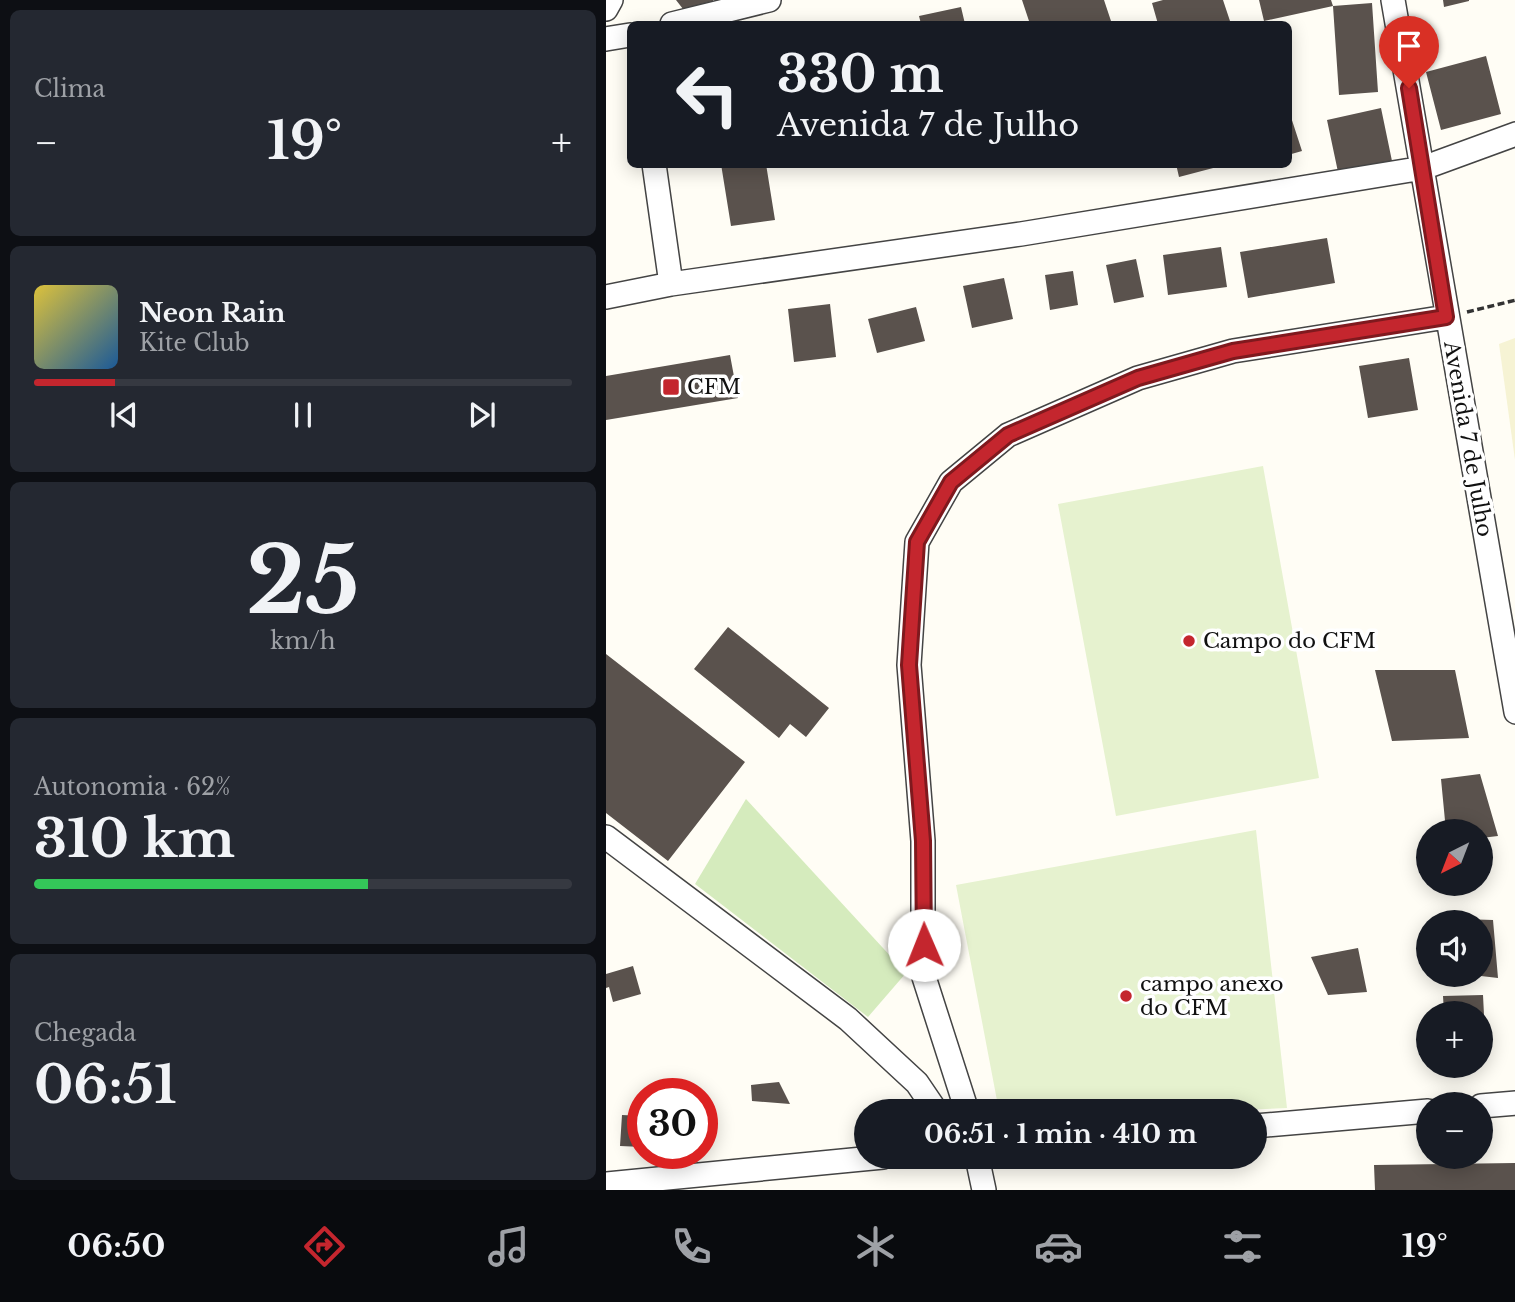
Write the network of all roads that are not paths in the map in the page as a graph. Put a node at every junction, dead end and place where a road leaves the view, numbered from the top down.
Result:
1 (611, 0) edge
2 (769, 0) edge
3 (1393, 0) edge
4 (606, 9) edge
5 (684, 21) edge
6 (627, 36) edge
7 (606, 39) edge
8 (1515, 134) edge
9 (655, 168) edge
10 (1423, 168) junction
11 (671, 284) junction
12 (606, 297) edge
13 (1446, 317) junction
14 (1515, 712) edge
15 (606, 837) edge
16 (928, 1099) edge
17 (963, 1099) edge
18 (1515, 1103) edge
19 (1493, 1105) edge
20 (1416, 1112) edge
21 (1267, 1125) edge
22 (854, 1160) edge
23 (980, 1169) edge
24 (606, 1184) edge
25 (984, 1190) edge

1 - 4 street
2 - 5 street
3 - 10 street, Avenida 7 de Julho
6 - 7 street
8 - 10 street
9 - 11 street
10 - 11 street
10 - 13 street, Avenida 7 de Julho
11 - 12 street
13 - 14 street, Avenida 7 de Julho
13 - 17 street
15 - 16 street
18 - 19 street
20 - 21 street
22 - 24 street
23 - 25 street

